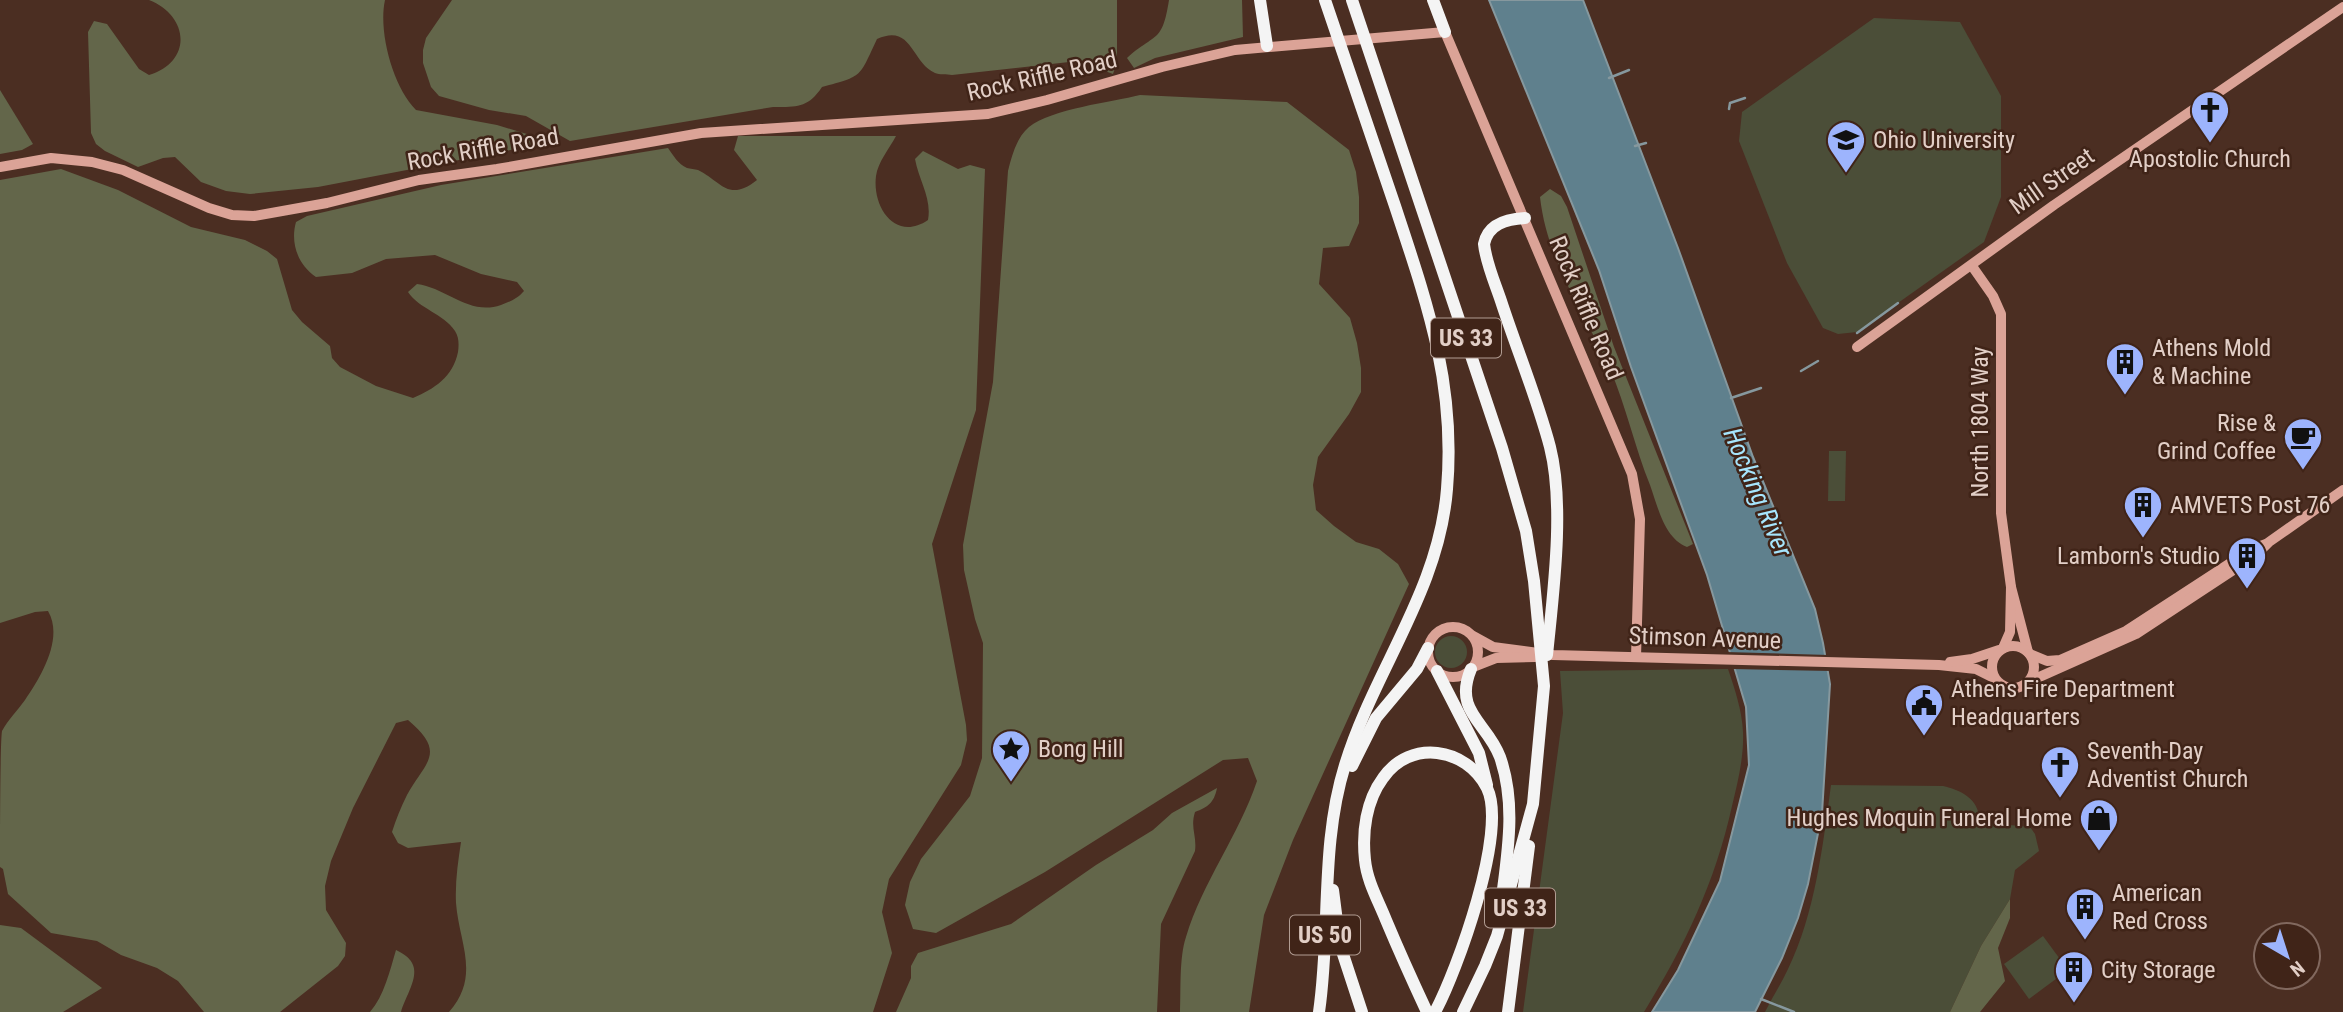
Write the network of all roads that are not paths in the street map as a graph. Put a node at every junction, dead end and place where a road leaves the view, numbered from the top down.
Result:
1 (1260, 0) edge
2 (1325, 0) edge
3 (1352, 0) edge
4 (1433, 0) edge
5 (2343, 7) edge
6 (1445, 32) junction
7 (1267, 46) junction
8 (0, 167) edge
9 (1525, 218) junction
10 (1972, 266) junction
11 (1857, 347) dead end
12 (2343, 490) edge
13 (2269, 542) junction
14 (2011, 587) junction
15 (1544, 622) junction
16 (1473, 636) junction
17 (1428, 648) junction
18 (2002, 649) junction
19 (2029, 653) junction
20 (1553, 655) junction
21 (1636, 657) junction
22 (1939, 666) junction
23 (1472, 668) junction
24 (1437, 671) junction
25 (1994, 678) junction
26 (2028, 682) junction
27 (1488, 790) junction
28 (1533, 804) junction
29 (1335, 808) junction
30 (1330, 858) junction
31 (1497, 936) junction
32 (1318, 1012) edge
33 (1362, 1012) edge
34 (1427, 1012) edge
35 (1435, 1012) edge
36 (1463, 1012) edge
37 (1508, 1012) edge

1 - 7 highway
2 - 29 highway, US 33
3 - 15 highway, US 33
4 - 6 highway
5 - 10 street, Mill Street
6 - 7 street, Rock Riffle Road
6 - 9 street, Rock Riffle Road
7 - 8 street, Rock Riffle Road
9 - 15 highway
9 - 21 street, Rock Riffle Road
10 - 11 street, Mill Street
10 - 14 street, North 1804 Way
12 - 13 street
13 - 19 street
13 - 26 street
14 - 18 street, North 1804 Way
14 - 19 street, North 1804 Way
15 - 28 highway, US 33
16 - 17 street
16 - 20 street, Stimson Avenue
16 - 23 street
17 - 24 street
17 - 29 highway
18 - 19 street
18 - 22 street, Stimson Avenue
18 - 25 street
19 - 26 street
20 - 21 street, Stimson Avenue
20 - 23 street
21 - 22 street, Stimson Avenue
22 - 25 street, Stimson Avenue
23 - 24 street
23 - 31 highway
24 - 27 highway
25 - 26 street
27 - 34 highway
27 - 35 highway
28 - 31 highway
28 - 37 highway, US 33
29 - 30 highway, US 33
30 - 32 highway, US 50
30 - 33 highway, US 33
31 - 36 highway

